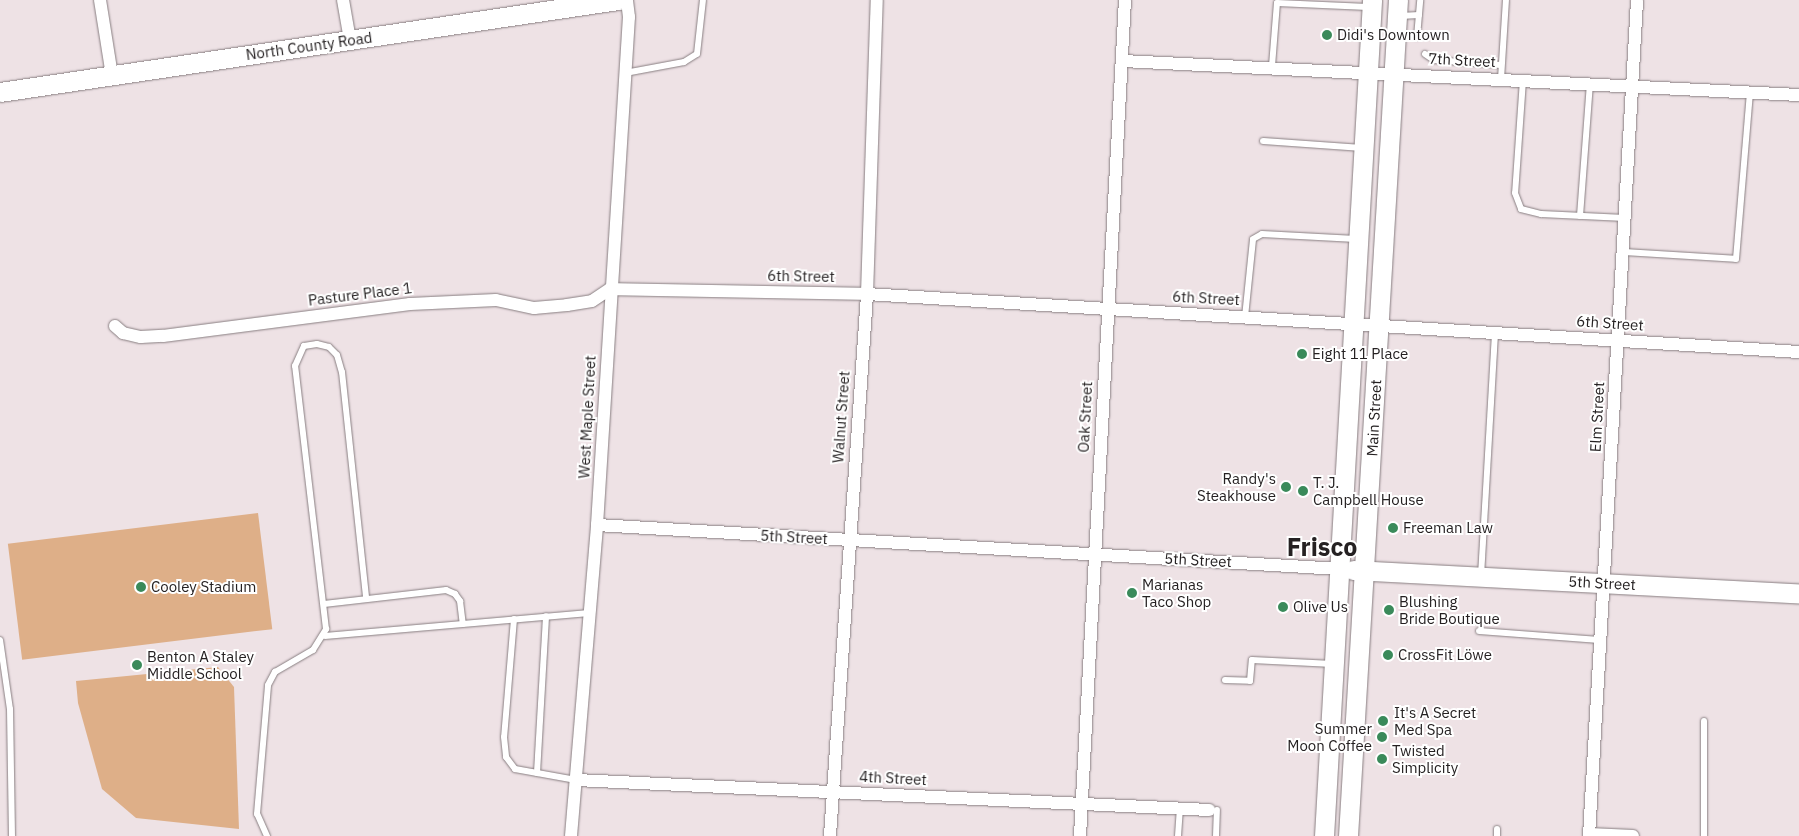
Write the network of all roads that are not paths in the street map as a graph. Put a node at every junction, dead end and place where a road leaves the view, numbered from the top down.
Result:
1 (100, 0) edge
2 (343, 0) edge
3 (618, 0) edge
4 (627, 0) edge
5 (702, 0) edge
6 (877, 0) edge
7 (1124, 0) edge
8 (1420, 0) edge
9 (1506, 0) edge
10 (1637, 0) edge
11 (582, 3) edge
12 (1372, 3) edge
13 (1398, 8) edge
14 (1418, 15) junction
15 (1417, 37) dead end
16 (350, 40) junction
17 (1425, 54) dead end
18 (1122, 61) junction
19 (1502, 65) junction
20 (1272, 66) junction
21 (1370, 72) junction
22 (625, 73) junction
23 (1395, 73) junction
24 (112, 76) junction
25 (1501, 79) junction
26 (1523, 80) junction
27 (1590, 84) junction
28 (1632, 86) junction
29 (0, 92) edge
30 (1750, 92) junction
31 (1799, 95) edge
32 (1263, 141) dead end
33 (1364, 148) junction
34 (1580, 216) junction
35 (1625, 218) junction
36 (1357, 239) junction
37 (1623, 252) junction
38 (610, 289) junction
39 (866, 294) junction
40 (1106, 309) junction
41 (1245, 317) junction
42 (1351, 324) junction
43 (1379, 325) junction
44 (114, 326) dead end
45 (1495, 332) junction
46 (1618, 340) junction
47 (1799, 352) edge
48 (597, 526) junction
49 (849, 540) junction
50 (1094, 554) junction
51 (1340, 569) junction
52 (1366, 570) junction
53 (1481, 576) junction
54 (1603, 583) junction
55 (1799, 593) edge
56 (366, 598) junction
57 (324, 604) junction
58 (589, 613) junction
59 (546, 616) junction
60 (514, 619) junction
61 (463, 624) junction
62 (1479, 631) dead end
63 (325, 636) junction
64 (0, 640) edge
65 (1600, 640) junction
66 (1334, 664) junction
67 (1225, 680) dead end
68 (1704, 721) dead end
69 (537, 773) junction
70 (576, 780) junction
71 (834, 791) junction
72 (9, 798) junction
73 (0, 800) edge
74 (1082, 803) junction
75 (1180, 808) junction
76 (1213, 810) joint
77 (1589, 835) edge
78 (12, 836) edge
79 (267, 836) edge
80 (571, 836) edge
81 (830, 836) edge
82 (1080, 836) edge
83 (1178, 836) edge
84 (1216, 836) edge
85 (1324, 836) edge
86 (1348, 836) edge
87 (1633, 836) edge
88 (1704, 836) edge

1 - 24 street
2 - 16 street
3 - 11 main road, North County Road
4 - 22 street, West Maple Street
5 - 22 lane
6 - 39 street, Walnut Street
7 - 18 street, Oak Street
8 - 14 lane
9 - 19 lane
10 - 28 street, Elm Street
11 - 16 main road, North County Road
12 - 20 lane
12 - 21 main road, Main Street
13 - 14 lane
13 - 23 main road, Main Street
14 - 15 lane
16 - 24 main road, North County Road
17 - 19 lane
18 - 20 street, 7th Street
18 - 40 street, Oak Street
19 - 25 lane
20 - 21 street, 7th Street
21 - 23 street, 7th Street
21 - 33 main road, Main Street
22 - 38 street, West Maple Street
23 - 25 street, 7th Street
23 - 43 main road, Main Street
24 - 29 main road, North County Road
25 - 26 street, 7th Street
26 - 27 street, 7th Street
26 - 34 lane
27 - 28 street, 7th Street
27 - 34 lane
28 - 30 street, 7th Street
28 - 35 street, Elm Street
30 - 31 street, 7th Street
30 - 37 lane
32 - 33 lane
33 - 36 main road, Main Street
34 - 35 lane
35 - 37 street, Elm Street
36 - 41 lane
36 - 42 main road, Main Street
37 - 46 street, Elm Street
38 - 39 street, 6th Street
38 - 44 street, Pasture Place 1
38 - 48 street, West Maple Street
39 - 40 street, 6th Street
39 - 49 street, Walnut Street
40 - 41 street, 6th Street
40 - 50 street, Oak Street
41 - 42 street, 6th Street
42 - 43 street, 6th Street
42 - 51 main road, Main Street
43 - 45 street, 6th Street
43 - 52 main road, Main Street
45 - 46 street, 6th Street
45 - 53 lane
46 - 47 street, 6th Street
46 - 54 street, Elm Street
48 - 49 street, 5th Street
48 - 58 street, West Maple Street
49 - 50 street, 5th Street
49 - 71 street, Walnut Street
50 - 51 street, 5th Street
50 - 74 street, Oak Street
51 - 52 main road, 5th Street
51 - 66 main road, Main Street
52 - 53 main road, 5th Street
52 - 86 main road, Main Street
53 - 54 main road, 5th Street
54 - 55 main road, 5th Street
54 - 65 street, Elm Street
56 - 57 lane
56 - 57 lane
56 - 61 lane
57 - 63 lane
58 - 59 lane
58 - 70 street, West Maple Street
59 - 60 lane
59 - 69 lane
60 - 61 lane
60 - 69 lane
61 - 63 lane
62 - 65 lane
63 - 79 lane
64 - 72 lane
65 - 77 street, Elm Street
66 - 67 lane
66 - 85 main road, Main Street
68 - 88 lane
69 - 70 lane
70 - 71 street, 4th Street
70 - 80 street, West Maple Street
71 - 74 street, 4th Street
71 - 81 street, Walnut Street
72 - 73 lane
72 - 78 lane
74 - 75 street, 4th Street
74 - 82 street, Oak Street
75 - 76 street, 4th Street
75 - 83 lane
76 - 84 lane
77 - 87 street

